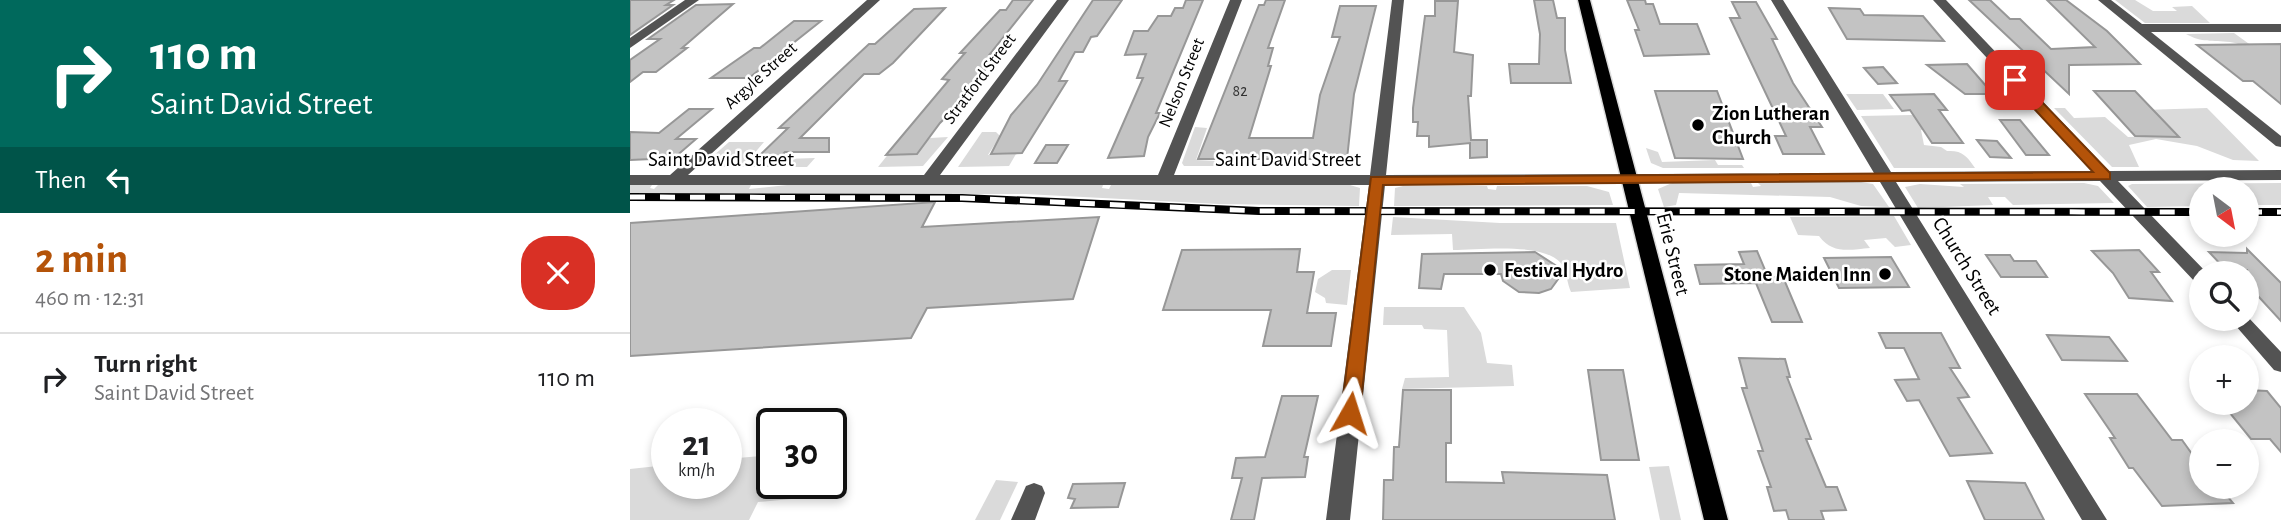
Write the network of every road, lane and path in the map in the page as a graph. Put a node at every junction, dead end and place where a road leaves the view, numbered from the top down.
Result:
1 (693, 0) edge
2 (874, 0) edge
3 (1063, 0) edge
4 (1236, 0) edge
5 (1398, 0) edge
6 (1584, 0) edge
7 (1777, 0) edge
8 (1939, 0) edge
9 (2104, 0) edge
10 (2138, 28) junction
11 (2281, 28) edge
12 (630, 44) edge
13 (2281, 143) edge
14 (1886, 176) junction
15 (2105, 176) junction
16 (2281, 176) edge
17 (1630, 177) junction
18 (630, 180) edge
19 (674, 180) junction
20 (929, 180) junction
21 (1164, 180) junction
22 (1376, 180) junction
23 (2189, 265) edge
24 (2252, 331) edge
25 (2277, 355) edge
26 (1034, 493) dead end
27 (1023, 520) edge
28 (1338, 520) edge
29 (1716, 520) edge
30 (2095, 520) edge

1 - 12 street
2 - 19 street, Argyle Street
3 - 20 street, Stratford Street
4 - 21 street, Nelson Street
5 - 22 street
6 - 17 main road, Erie Street
7 - 14 street, Church Street
8 - 15 street
9 - 10 street
10 - 11 street
10 - 13 street
14 - 15 street, Saint David Street
14 - 17 street, Saint David Street
14 - 30 street, Church Street
15 - 16 street, Saint David Street
15 - 23 street
17 - 22 street, Saint David Street
17 - 29 main road, Erie Street
18 - 19 street, Saint David Street
19 - 20 street, Saint David Street
20 - 21 street, Saint David Street
21 - 22 street, Saint David Street
22 - 28 street
24 - 25 street
26 - 27 street

